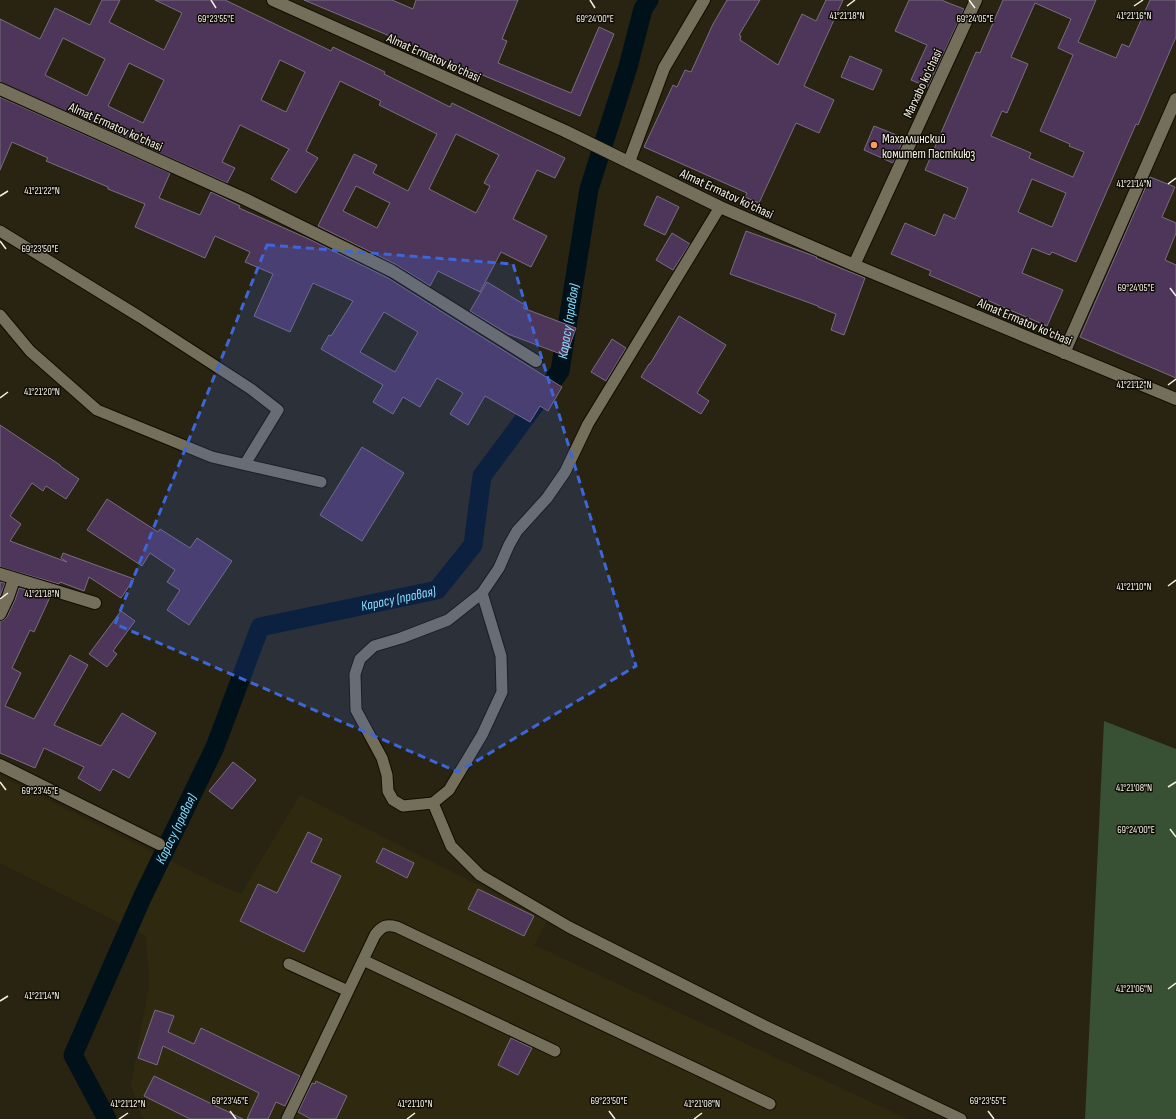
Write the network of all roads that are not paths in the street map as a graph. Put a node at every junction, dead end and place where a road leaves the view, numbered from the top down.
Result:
1 (273, 0) edge
2 (704, 0) edge
3 (976, 0) edge
4 (0, 89) edge
5 (1176, 99) edge
6 (625, 161) junction
7 (720, 207) junction
8 (0, 230) edge
9 (854, 265) junction
10 (0, 315) edge
11 (1064, 353) junction
12 (536, 361) dead end
13 (1176, 399) edge
14 (245, 464) junction
15 (321, 482) dead end
16 (0, 574) edge
17 (14, 579) junction
18 (482, 593) junction
19 (95, 603) dead end
20 (0, 614) edge
21 (0, 765) edge
22 (432, 803) junction
23 (159, 844) dead end
24 (363, 960) junction
25 (289, 964) dead end
26 (348, 991) junction
27 (555, 1051) dead end
28 (770, 1104) dead end
29 (287, 1119) edge
30 (961, 1119) edge

1 - 6 street, Almat Ermatov ko'chasi
2 - 6 street
3 - 9 street, Marxabo ko'chasi
4 - 12 street, Almat Ermatov ko'chasi
5 - 11 street
6 - 7 street, Almat Ermatov ko'chasi
7 - 9 street, Almat Ermatov ko'chasi
7 - 18 lane
8 - 14 lane
9 - 11 street, Almat Ermatov ko'chasi
10 - 14 lane
11 - 13 street, Almat Ermatov ko'chasi
14 - 15 lane
16 - 17 street
17 - 19 street
17 - 20 street
18 - 22 lane
18 - 22 lane
21 - 23 street
22 - 30 lane
24 - 26 lane
24 - 27 lane
24 - 28 lane
25 - 26 lane
26 - 29 lane

